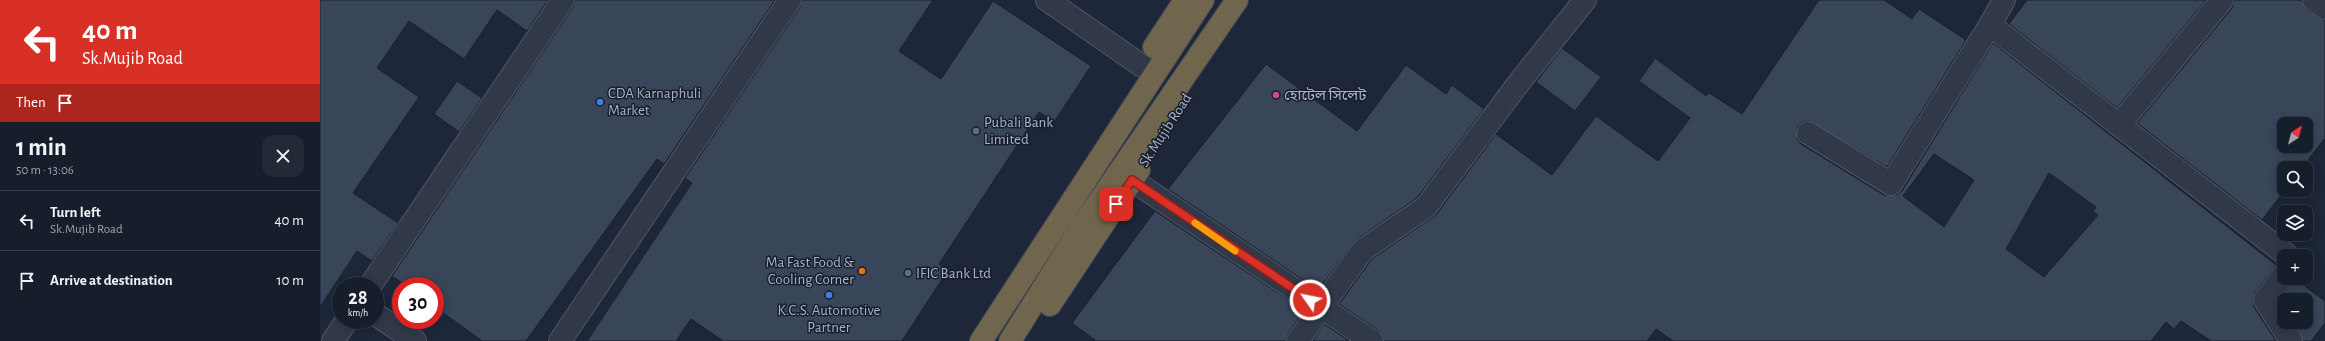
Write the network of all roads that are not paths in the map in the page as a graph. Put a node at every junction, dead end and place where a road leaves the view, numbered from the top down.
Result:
1 (563, 0) edge
2 (790, 0) edge
3 (1047, 0) edge
4 (1185, 0) edge
5 (1203, 0) edge
6 (1237, 0) edge
7 (1250, 0) edge
8 (1585, 0) edge
9 (2004, 0) edge
10 (2222, 0) edge
11 (2314, 0) edge
12 (2325, 8) edge
13 (1990, 25) junction
14 (1142, 66) junction
15 (2120, 125) junction
16 (1808, 133) dead end
17 (1132, 180) junction
18 (2279, 249) edge
19 (376, 277) edge
20 (2277, 283) edge
21 (1321, 307) junction
22 (384, 320) edge
23 (341, 329) edge
24 (333, 341) edge
25 (415, 341) edge
26 (560, 341) edge
27 (969, 341) edge
28 (981, 341) edge
29 (1010, 341) edge
30 (1026, 341) edge
31 (1298, 341) edge
32 (1372, 341) edge
33 (2291, 341) edge

1 - 19 street
2 - 26 street
3 - 14 street
4 - 14 highway
5 - 28 highway
6 - 29 highway
7 - 17 highway, Sk.Mujib Road
8 - 21 street
9 - 13 street
10 - 15 street
11 - 12 street
13 - 15 street
13 - 16 street
14 - 27 highway
15 - 18 street
17 - 21 street
17 - 30 highway, Sk.Mujib Road
20 - 33 street
21 - 31 street
21 - 32 street
22 - 25 street
23 - 24 street

